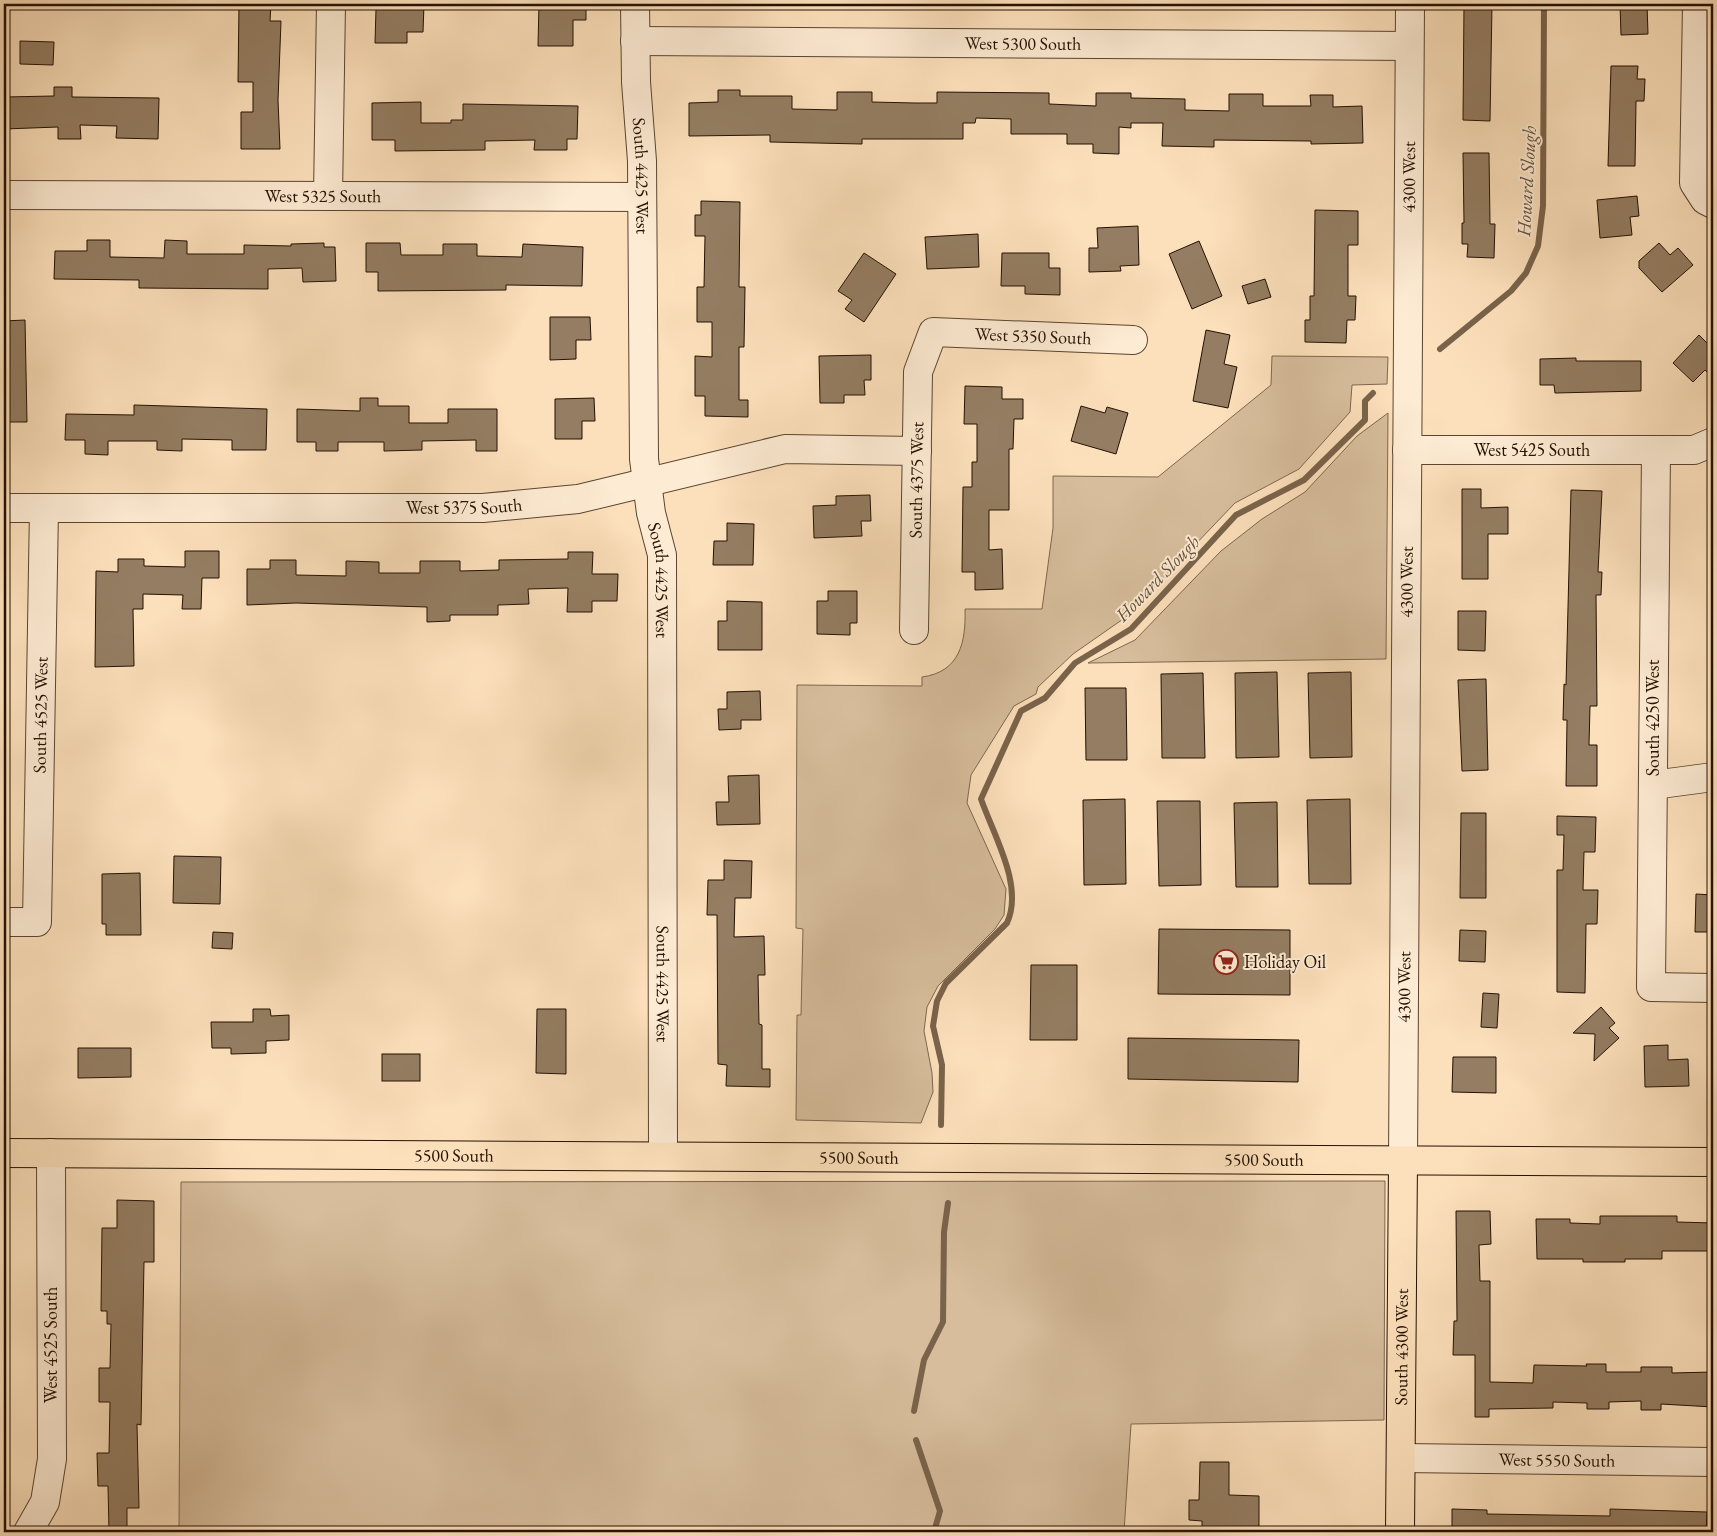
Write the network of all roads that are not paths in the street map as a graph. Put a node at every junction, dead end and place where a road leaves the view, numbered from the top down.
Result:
1 (331, 4) edge
2 (635, 4) edge
3 (1410, 4) edge
4 (1697, 4) edge
5 (635, 41) junction
6 (1410, 46) junction
7 (4, 195) edge
8 (328, 196) junction
9 (642, 197) junction
10 (1709, 202) edge
11 (933, 332) joint
12 (1133, 340) dead end
13 (1713, 442) edge
14 (1407, 450) junction
15 (1656, 450) junction
16 (917, 451) junction
17 (646, 483) junction
18 (4, 508) edge
19 (44, 508) junction
20 (914, 630) dead end
21 (1713, 777) edge
22 (1653, 785) junction
23 (4, 922) edge
24 (1713, 988) edge
25 (4, 1153) edge
26 (51, 1153) junction
27 (663, 1156) junction
28 (1403, 1161) junction
29 (1713, 1162) edge
30 (1402, 1458) junction
31 (1713, 1462) edge
32 (28, 1532) edge
33 (1400, 1532) edge

1 - 8 street
2 - 5 street, South 4425 West
3 - 6 street, 4300 West
4 - 10 street
5 - 6 street, West 5300 South
5 - 9 street, South 4425 West
6 - 14 street, 4300 West
7 - 8 street, West 5325 South
8 - 9 street, West 5325 South
9 - 17 street, South 4425 West
11 - 12 street, West 5350 South
11 - 16 street, South 4375 West
13 - 15 street, West 5425 South
14 - 15 street, West 5425 South
14 - 28 street, 4300 West
15 - 22 street, South 4250 West
16 - 17 street, West 5375 South
16 - 20 street, South 4375 West
17 - 19 street, West 5375 South
17 - 27 street, South 4425 West
18 - 19 street, West 5375 South
19 - 23 street, South 4525 West
21 - 22 street
22 - 24 street, South 4250 West
25 - 26 main road, 5500 South
26 - 27 main road, 5500 South
26 - 32 street, West 4525 South
27 - 28 main road, 5500 South
28 - 29 main road, 5500 South
28 - 30 main road, South 4300 West
30 - 31 street, West 5550 South
30 - 33 main road, South 4300 West

